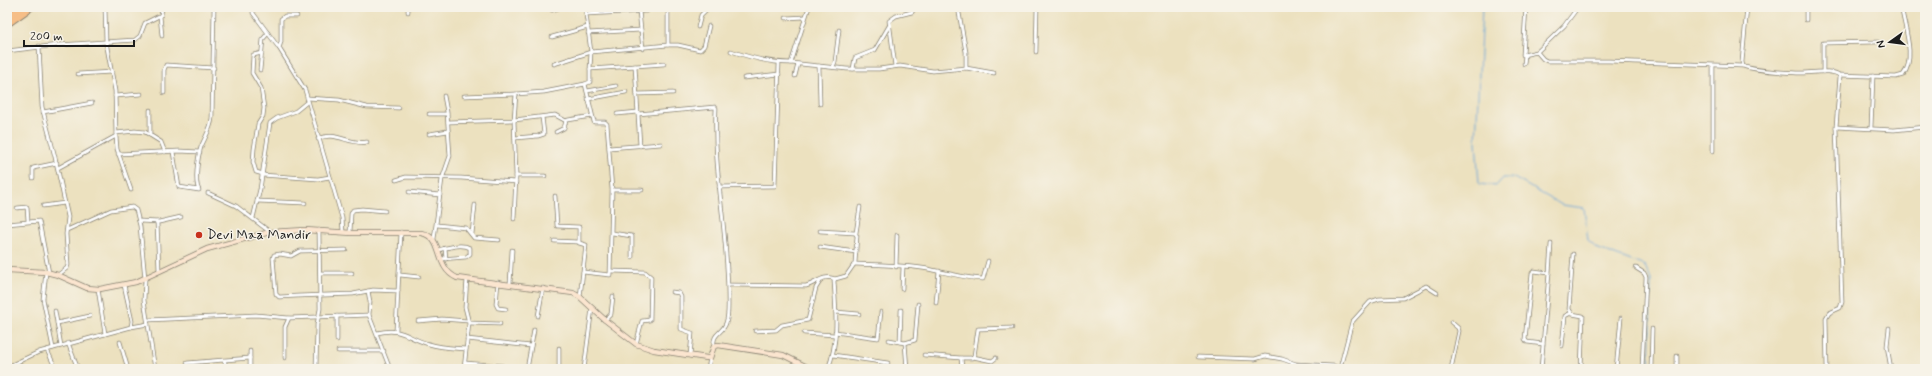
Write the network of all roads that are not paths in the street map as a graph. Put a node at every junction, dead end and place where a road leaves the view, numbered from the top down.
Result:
1 (22, 7) edge
2 (31, 7) edge
3 (105, 7) edge
4 (162, 7) edge
5 (214, 7) edge
6 (252, 7) edge
7 (408, 7) edge
8 (561, 7) edge
9 (585, 7) edge
10 (668, 7) edge
11 (709, 7) edge
12 (809, 7) edge
13 (914, 7) edge
14 (1037, 7) edge
15 (1526, 7) edge
16 (1578, 7) edge
17 (1747, 7) edge
18 (1806, 7) edge
19 (552, 10) dead end
20 (647, 10) dead end
21 (639, 11) junction
22 (1902, 11) dead end
23 (408, 12) dead end
24 (959, 13) dead end
25 (586, 14) junction
26 (160, 16) junction
27 (297, 16) dead end
28 (7, 17) edge
29 (805, 17) junction
30 (786, 18) dead end
31 (1806, 20) dead end
32 (7, 24) edge
33 (710, 26) dead end
34 (889, 26) junction
35 (698, 27) dead end
36 (588, 28) junction
37 (641, 30) junction
38 (839, 30) dead end
39 (268, 33) junction
40 (588, 34) junction
41 (162, 36) dead end
42 (552, 37) dead end
43 (106, 42) junction
44 (1878, 42) dead end
45 (668, 45) junction
46 (39, 46) junction
47 (279, 48) junction
48 (643, 49) junction
49 (7, 51) edge
50 (731, 51) dead end
51 (591, 52) junction
52 (1036, 52) dead end
53 (1538, 52) junction
54 (262, 53) junction
55 (1525, 55) junction
56 (779, 63) junction
57 (791, 63) junction
58 (554, 64) dead end
59 (664, 64) dead end
60 (798, 64) junction
61 (1524, 64) dead end
62 (635, 66) junction
63 (819, 66) junction
64 (896, 66) junction
65 (1713, 66) junction
66 (1744, 66) junction
67 (833, 67) junction
68 (214, 68) junction
69 (966, 68) junction
70 (590, 69) junction
71 (853, 69) junction
72 (260, 70) dead end
73 (112, 72) junction
74 (1823, 72) junction
75 (994, 73) dead end
76 (78, 74) dead end
77 (779, 74) junction
78 (1839, 75) junction
79 (794, 76) dead end
80 (1873, 76) junction
81 (744, 78) dead end
82 (585, 84) junction
83 (616, 86) dead end
84 (586, 91) junction
85 (626, 92) dead end
86 (674, 93) dead end
87 (141, 94) dead end
88 (164, 94) dead end
89 (516, 94) junction
90 (637, 94) junction
91 (115, 96) junction
92 (444, 96) dead end
93 (464, 96) dead end
94 (588, 99) junction
95 (307, 100) junction
96 (92, 103) dead end
97 (820, 104) dead end
98 (399, 108) dead end
99 (150, 110) dead end
100 (43, 112) junction
101 (638, 113) junction
102 (429, 114) dead end
103 (447, 114) junction
104 (617, 114) dead end
105 (592, 116) junction
106 (542, 117) junction
107 (514, 120) junction
108 (566, 121) junction
109 (448, 122) junction
110 (1925, 127) edge
111 (1836, 128) junction
112 (1871, 128) junction
113 (448, 131) junction
114 (556, 132) dead end
115 (116, 134) junction
116 (429, 134) dead end
117 (150, 135) junction
118 (515, 138) junction
119 (318, 139) junction
120 (367, 142) dead end
121 (661, 144) dead end
122 (640, 146) junction
123 (609, 148) junction
124 (1713, 151) dead end
125 (165, 152) junction
126 (173, 152) junction
127 (200, 152) junction
128 (118, 154) junction
129 (57, 163) junction
130 (58, 168) junction
131 (262, 174) junction
132 (516, 176) junction
133 (545, 176) dead end
134 (330, 177) junction
135 (33, 178) dead end
136 (442, 179) junction
137 (396, 180) dead end
138 (516, 182) junction
139 (719, 187) junction
140 (131, 190) dead end
141 (642, 190) dead end
142 (612, 191) junction
143 (409, 192) dead end
144 (208, 193) dead end
145 (440, 195) junction
146 (555, 196) dead end
147 (258, 201) junction
148 (65, 203) junction
149 (305, 203) dead end
150 (476, 205) dead end
151 (43, 206) dead end
152 (860, 207) dead end
153 (17, 208) dead end
154 (385, 211) dead end
155 (181, 217) dead end
156 (254, 218) junction
157 (514, 219) dead end
158 (28, 221) junction
159 (139, 221) junction
160 (157, 222) junction
161 (7, 224) edge
162 (437, 225) junction
163 (67, 230) junction
164 (319, 230) junction
165 (820, 231) dead end
166 (270, 232) junction
167 (343, 232) junction
168 (401, 232) junction
169 (350, 233) junction
170 (612, 233) junction
171 (856, 233) junction
172 (897, 235) dead end
173 (471, 236) junction
174 (434, 240) junction
175 (499, 240) dead end
176 (554, 241) dead end
177 (579, 242) junction
178 (1551, 244) dead end
179 (820, 247) dead end
180 (445, 248) junction
181 (319, 250) junction
182 (346, 250) dead end
183 (438, 250) junction
184 (512, 250) dead end
185 (856, 252) junction
186 (1573, 254) dead end
187 (632, 257) dead end
188 (441, 259) junction
189 (446, 259) junction
190 (988, 261) dead end
191 (854, 264) junction
192 (896, 267) junction
193 (903, 267) junction
194 (1636, 268) dead end
195 (7, 270) edge
196 (611, 270) junction
197 (159, 271) junction
198 (939, 271) junction
199 (48, 272) junction
200 (583, 272) junction
201 (320, 273) junction
202 (352, 273) dead end
203 (1549, 273) junction
204 (400, 275) junction
205 (58, 276) junction
206 (419, 277) dead end
207 (831, 277) junction
208 (145, 279) junction
209 (467, 279) junction
210 (835, 279) junction
211 (498, 282) junction
212 (510, 284) junction
213 (124, 285) junction
214 (728, 285) junction
215 (543, 288) junction
216 (98, 289) junction
217 (398, 290) junction
218 (902, 290) dead end
219 (368, 291) junction
220 (672, 292) dead end
221 (1437, 293) dead end
222 (320, 295) junction
223 (580, 296) junction
224 (613, 296) dead end
225 (936, 303) dead end
226 (918, 304) dead end
227 (592, 308) junction
228 (506, 309) dead end
229 (901, 310) dead end
230 (55, 311) dead end
231 (836, 312) junction
232 (881, 312) dead end
233 (1570, 313) junction
234 (859, 314) dead end
235 (369, 315) junction
236 (90, 316) dead end
237 (337, 316) junction
238 (538, 316) dead end
239 (319, 317) junction
240 (288, 318) junction
241 (1622, 318) dead end
242 (605, 320) junction
243 (418, 321) dead end
244 (148, 322) junction
245 (469, 322) junction
246 (1451, 322) dead end
247 (57, 323) junction
248 (500, 324) dead end
249 (131, 327) junction
250 (1012, 328) dead end
251 (1889, 328) dead end
252 (1652, 329) dead end
253 (396, 330) junction
254 (534, 330) dead end
255 (755, 331) dead end
256 (377, 333) junction
257 (835, 333) junction
258 (105, 334) junction
259 (804, 334) dead end
260 (467, 339) junction
261 (337, 340) dead end
262 (889, 340) dead end
263 (120, 342) dead end
264 (900, 342) junction
265 (68, 343) junction
266 (905, 343) junction
267 (636, 344) junction
268 (1543, 344) junction
269 (60, 346) junction
270 (531, 346) junction
271 (714, 346) junction
272 (1562, 346) dead end
273 (53, 348) junction
274 (559, 348) dead end
275 (466, 349) junction
276 (47, 350) junction
277 (250, 351) dead end
278 (338, 351) dead end
279 (384, 351) junction
280 (833, 355) junction
281 (924, 355) dead end
282 (690, 356) junction
283 (1678, 356) dead end
284 (973, 357) junction
285 (1198, 357) dead end
286 (250, 358) junction
287 (285, 358) dead end
288 (710, 358) junction
289 (961, 358) junction
290 (996, 358) dead end
291 (225, 360) junction
292 (187, 363) dead end
293 (465, 363) junction
294 (888, 363) dead end
295 (503, 366) dead end
296 (7, 367) edge
297 (528, 368) edge
298 (1340, 368) edge
299 (56, 369) edge
300 (78, 369) edge
301 (128, 369) edge
302 (155, 369) edge
303 (227, 369) edge
304 (250, 369) edge
305 (316, 369) edge
306 (390, 369) edge
307 (464, 369) edge
308 (539, 369) edge
309 (559, 369) edge
310 (584, 369) edge
311 (708, 369) edge
312 (811, 369) edge
313 (828, 369) edge
314 (907, 369) edge
315 (962, 369) edge
316 (1451, 369) edge
317 (1541, 369) edge
318 (1581, 369) edge
319 (1616, 369) edge
320 (1642, 369) edge
321 (1651, 369) edge
322 (1677, 369) edge
323 (1827, 369) edge
324 (1891, 369) edge

1 - 28 highway
2 - 32 highway
3 - 43 street
4 - 26 street
5 - 68 street
6 - 39 street
7 - 23 street
8 - 19 street
9 - 25 street
10 - 45 street
11 - 35 street
12 - 29 street
13 - 34 street
14 - 52 street
15 - 55 street
16 - 53 street
17 - 66 street
18 - 31 street
20 - 21 street
21 - 25 street
21 - 37 street
22 - 80 street
24 - 69 street
25 - 36 street
26 - 41 street
26 - 43 street
27 - 47 street
29 - 30 street
29 - 57 street
33 - 45 street
34 - 64 street
34 - 71 street
36 - 40 street
36 - 42 street
37 - 40 street
37 - 48 street
38 - 67 street
39 - 47 street
39 - 54 street
40 - 51 street
43 - 46 street
43 - 73 street
44 - 74 street
45 - 48 street
46 - 49 street
46 - 100 street
47 - 95 street
48 - 51 street
50 - 56 street
51 - 58 street
51 - 70 street
53 - 55 street
53 - 65 street
54 - 72 street
54 - 131 street
55 - 61 street
56 - 57 street
56 - 77 street
57 - 60 street
59 - 62 street
60 - 63 street
60 - 79 street
62 - 70 street
62 - 90 street
63 - 67 street
63 - 97 street
64 - 69 street
64 - 71 street
65 - 66 street
65 - 124 street
66 - 74 street
67 - 71 street
68 - 88 street
68 - 127 street
69 - 75 street
70 - 82 street
73 - 76 street
73 - 91 street
74 - 78 street
77 - 81 street
77 - 139 street
78 - 80 street
78 - 111 street
80 - 112 street
82 - 84 street
82 - 89 street
83 - 84 street
84 - 94 street
85 - 94 street
86 - 90 street
87 - 91 street
89 - 93 street
89 - 107 street
90 - 101 street
91 - 115 street
92 - 103 street
94 - 105 street
95 - 98 street
95 - 119 street
95 - 131 street
96 - 100 street
99 - 117 street
100 - 129 street
101 - 104 street
101 - 122 street
101 - 139 street
102 - 103 street
103 - 109 street
105 - 108 street
105 - 123 street
106 - 107 street
106 - 108 street
106 - 118 street
107 - 109 street
107 - 118 street
108 - 114 street
109 - 113 street
110 - 112 street
111 - 112 street
111 - 323 street
113 - 116 street
113 - 136 street
115 - 117 street
115 - 128 street
115 - 130 street
117 - 125 street
118 - 132 street
119 - 120 street
119 - 134 street
121 - 122 street
122 - 123 street
123 - 142 street
125 - 126 street
125 - 128 street
126 - 127 street
126 - 127 street
128 - 140 street
129 - 130 street
129 - 135 street
130 - 148 street
131 - 134 street
131 - 147 street
132 - 133 street
132 - 138 street
134 - 167 street
136 - 137 street
136 - 138 street
136 - 145 street
138 - 157 street
139 - 214 street
141 - 142 street
142 - 170 street
143 - 145 street
144 - 156 street
145 - 162 street
146 - 177 street
147 - 149 street
147 - 156 street
148 - 151 street
148 - 163 street
150 - 173 street
152 - 171 street
153 - 158 street
154 - 169 street
155 - 160 street
156 - 166 street
158 - 161 street
158 - 199 street
159 - 160 street
159 - 163 street
159 - 208 street
160 - 197 street
162 - 173 street
162 - 174 street
163 - 205 street
164 - 166 street
164 - 167 street
164 - 181 street
165 - 171 street
166 - 197 street
167 - 169 street
168 - 169 street
168 - 174 street
168 - 204 street
170 - 187 street
170 - 196 street
171 - 185 street
172 - 192 street
173 - 175 street
174 - 183 street
176 - 177 street
177 - 200 street
178 - 203 street
179 - 185 street
180 - 183 street
180 - 189 street
180 - 189 street
181 - 182 street
181 - 201 street
181 - 222 street
183 - 188 street
184 - 212 street
185 - 191 street
186 - 233 street
188 - 189 street
188 - 209 street
190 - 198 street
191 - 192 street
191 - 210 street
192 - 193 street
193 - 198 street
193 - 218 street
194 - 320 street
195 - 199 street
196 - 200 street
196 - 267 street
197 - 208 street
198 - 225 street
199 - 205 street
199 - 273 street
200 - 223 street
201 - 202 street
201 - 222 street
203 - 268 street
203 - 268 street
204 - 206 street
204 - 217 street
205 - 216 street
207 - 210 street
207 - 214 street
207 - 255 street
208 - 213 street
208 - 244 street
209 - 211 street
209 - 245 street
210 - 231 street
211 - 212 street
211 - 228 street
212 - 215 street
213 - 216 street
213 - 249 street
214 - 271 street
215 - 223 street
215 - 238 street
216 - 258 street
217 - 219 street
217 - 253 street
219 - 222 street
219 - 235 street
220 - 282 street
221 - 298 street
222 - 239 street
223 - 227 street
224 - 242 street
226 - 266 street
227 - 242 street
227 - 310 street
229 - 264 street
230 - 247 street
231 - 234 street
231 - 257 street
232 - 257 street
233 - 272 street
233 - 318 street
235 - 237 street
235 - 256 street
236 - 247 street
237 - 239 street
237 - 261 street
239 - 240 street
239 - 305 street
240 - 244 street
240 - 287 street
241 - 319 street
242 - 267 street
243 - 245 street
244 - 249 street
244 - 302 street
245 - 248 street
245 - 260 street
246 - 316 street
247 - 269 street
249 - 258 street
250 - 284 street
251 - 324 street
252 - 321 street
253 - 256 street
253 - 275 street
254 - 270 street
256 - 279 street
257 - 259 street
257 - 280 street
258 - 265 street
260 - 270 street
260 - 275 street
262 - 264 street
263 - 301 street
264 - 266 street
265 - 269 street
265 - 300 street
266 - 314 street
267 - 282 street
268 - 317 street
269 - 273 street
270 - 297 street
271 - 288 street
271 - 312 street
273 - 276 street
274 - 309 street
275 - 293 street
276 - 296 street
276 - 299 street
277 - 286 street
278 - 279 street
279 - 306 street
280 - 294 street
280 - 313 street
281 - 289 street
282 - 288 street
283 - 322 street
284 - 289 street
284 - 290 street
285 - 298 street
286 - 291 street
286 - 304 street
288 - 311 street
289 - 315 street
291 - 292 street
291 - 303 street
293 - 295 street
293 - 307 street
297 - 308 street

